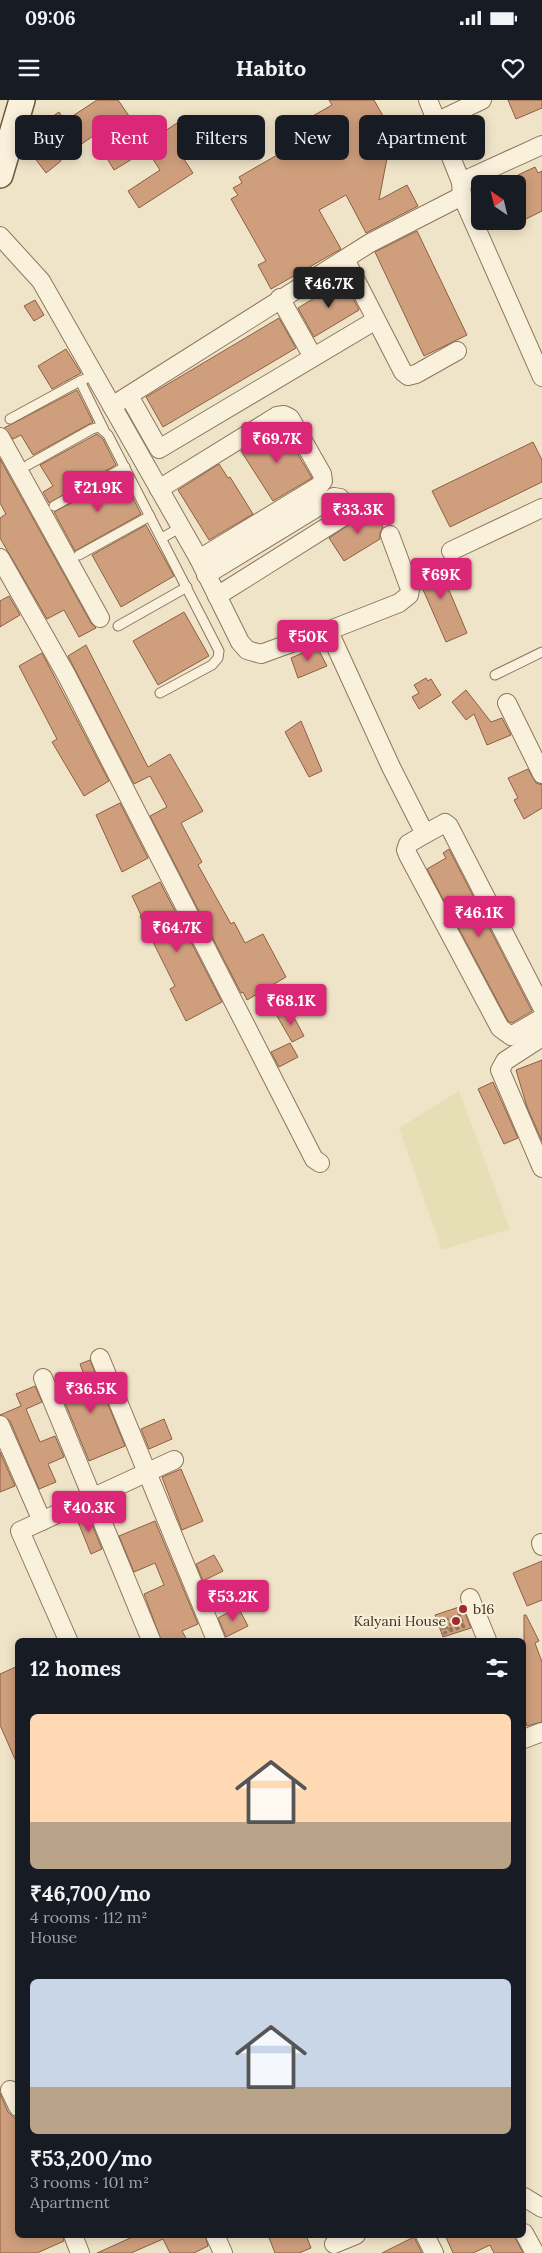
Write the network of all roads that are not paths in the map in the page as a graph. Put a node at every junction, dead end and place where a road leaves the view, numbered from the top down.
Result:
1 (22, 100) edge
2 (428, 100) edge
3 (482, 100) edge
4 (433, 115) edge
5 (451, 115) edge
6 (4, 144) edge
7 (542, 145) edge
8 (450, 160) edge
9 (0, 175) edge
10 (461, 189) junction
11 (0, 236) edge
12 (345, 259) junction
13 (280, 298) junction
14 (376, 320) junction
15 (457, 350) dead end
16 (537, 351) edge
17 (312, 357) junction
18 (542, 376) edge
19 (87, 378) junction
20 (129, 396) junction
21 (112, 406) junction
22 (10, 418) dead end
23 (104, 430) junction
24 (0, 437) edge
25 (28, 465) dead end
26 (125, 467) junction
27 (159, 489) junction
28 (54, 506) dead end
29 (542, 508) edge
30 (150, 516) junction
31 (181, 527) junction
32 (390, 535) dead end
33 (162, 538) junction
34 (451, 550) dead end
35 (79, 556) dead end
36 (0, 558) edge
37 (199, 559) junction
38 (206, 575) junction
39 (187, 587) junction
40 (217, 596) junction
41 (100, 618) dead end
42 (118, 626) dead end
43 (325, 632) junction
44 (542, 652) edge
45 (495, 675) dead end
46 (160, 693) dead end
47 (507, 703) dead end
48 (542, 774) edge
49 (424, 834) junction
50 (542, 1007) edge
51 (542, 1018) edge
52 (542, 1037) edge
53 (320, 1163) dead end
54 (542, 1168) edge
55 (100, 1358) dead end
56 (43, 1378) dead end
57 (0, 1426) edge
58 (174, 1460) dead end
59 (146, 1472) junction
60 (94, 1496) junction
61 (42, 1521) junction
62 (466, 1608) road end
63 (67, 1638) edge
64 (150, 1638) edge
65 (215, 1638) edge
66 (486, 1638) edge
67 (10, 2090) dead end
68 (15, 2101) edge
69 (526, 2198) edge
70 (542, 2208) edge
71 (526, 2237) edge
72 (73, 2238) edge
73 (216, 2238) edge
74 (349, 2238) edge
75 (426, 2238) edge
76 (334, 2244) edge
77 (80, 2253) edge
78 (223, 2253) edge
79 (434, 2253) edge
80 (535, 2253) edge

1 - 6 main road
2 - 4 street
3 - 5 street
6 - 9 main road
7 - 10 street
8 - 10 street
10 - 12 street
10 - 16 street
11 - 19 street
12 - 13 street
12 - 14 street
13 - 17 street
13 - 20 street
14 - 15 street
14 - 17 street
16 - 18 street
17 - 20 street
19 - 21 street
19 - 22 lane
19 - 23 lane
20 - 21 street
21 - 27 street
23 - 25 lane
23 - 26 lane
24 - 41 street
26 - 28 lane
26 - 30 lane
27 - 31 street
27 - 37 street
29 - 34 street
30 - 33 lane
30 - 35 lane
31 - 33 lane
31 - 37 street
32 - 43 street
33 - 39 lane
36 - 53 street
37 - 38 street
38 - 40 street
38 - 40 street
39 - 42 lane
39 - 46 lane
40 - 43 street
43 - 49 street
44 - 45 lane
47 - 48 street
49 - 50 street
49 - 51 street
52 - 54 street
55 - 59 street
56 - 60 street
57 - 61 street
58 - 59 street
59 - 60 street
59 - 65 street
60 - 61 street
60 - 64 street
61 - 63 street
62 - 66 street
67 - 68 street
69 - 70 street
71 - 80 street
72 - 77 street
73 - 78 street
74 - 76 street
75 - 79 street

